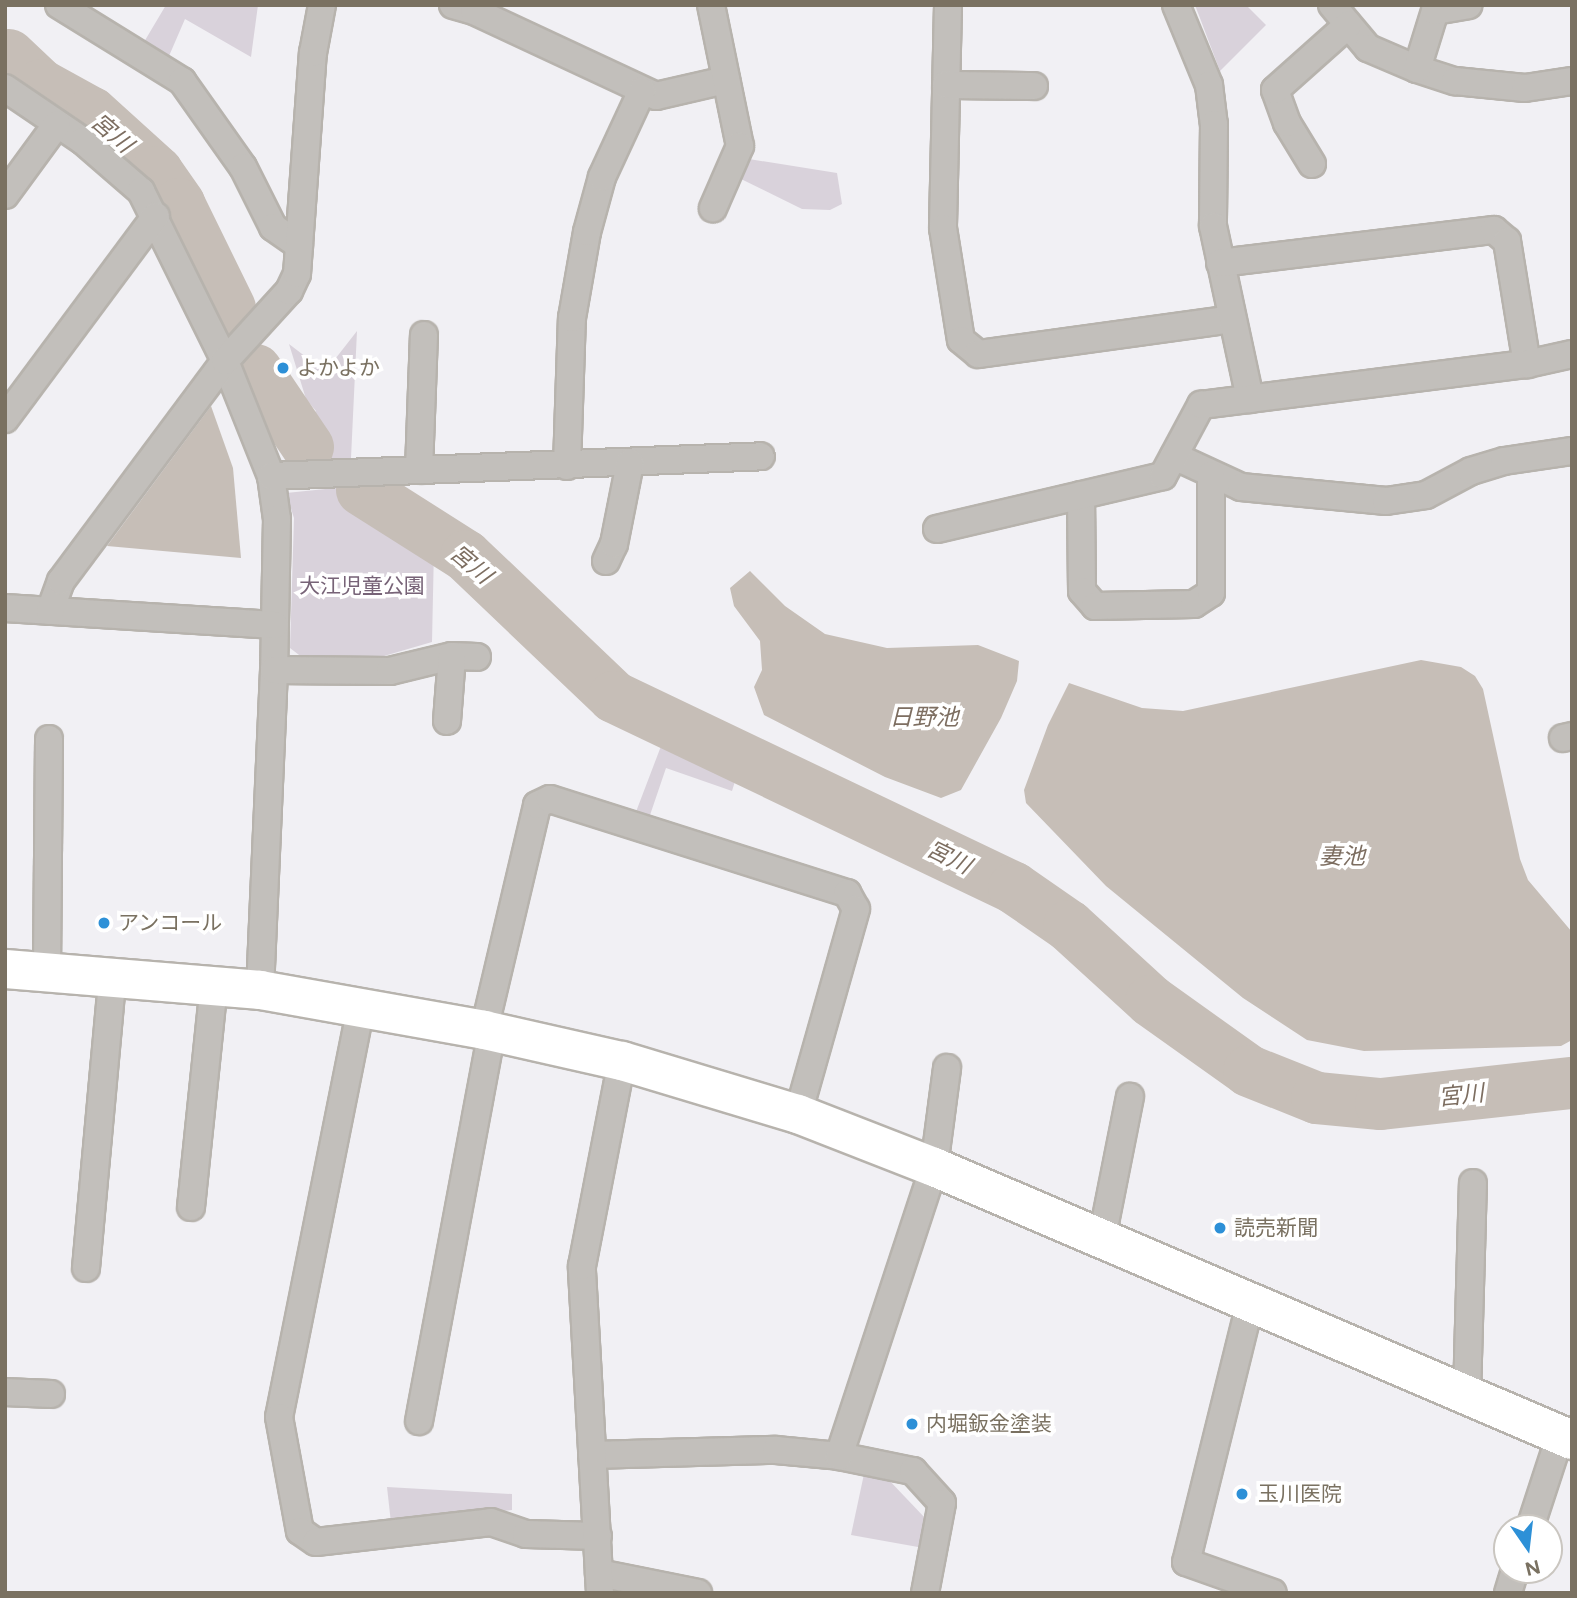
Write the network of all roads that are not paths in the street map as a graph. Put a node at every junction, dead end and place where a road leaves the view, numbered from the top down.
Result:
1 (59, 5) edge
2 (322, 5) edge
3 (711, 5) edge
4 (948, 5) edge
5 (1176, 5) edge
6 (1468, 5) edge
7 (467, 7) edge
8 (1340, 15) edge
9 (1417, 69) junction
10 (726, 80) junction
11 (1572, 81) edge
12 (946, 85) junction
13 (1034, 86) dead end
14 (5, 88) edge
15 (642, 91) junction
16 (57, 124) junction
17 (1312, 164) dead end
18 (5, 195) edge
19 (713, 208) dead end
20 (156, 216) junction
21 (299, 245) junction
22 (1220, 263) junction
23 (1232, 319) junction
24 (424, 335) dead end
25 (1572, 354) edge
26 (225, 361) junction
27 (1527, 364) junction
28 (1250, 399) junction
29 (5, 419) edge
30 (1572, 451) edge
31 (761, 456) dead end
32 (1174, 456) junction
33 (630, 463) junction
34 (567, 466) junction
35 (419, 470) junction
36 (1211, 475) junction
37 (271, 476) junction
38 (1081, 495) junction
39 (937, 529) dead end
40 (606, 561) dead end
41 (5, 608) edge
42 (50, 611) junction
43 (274, 625) junction
44 (274, 670) junction
45 (447, 721) dead end
46 (49, 739) dead end
47 (5, 968) edge
48 (47, 970) junction
49 (113, 974) junction
50 (214, 985) junction
51 (260, 990) junction
52 (361, 1007) junction
53 (488, 1031) junction
54 (622, 1061) junction
55 (947, 1068) dead end
56 (1130, 1097) dead end
57 (798, 1114) junction
58 (934, 1167) junction
59 (1473, 1183) dead end
60 (191, 1207) dead end
61 (1102, 1238) junction
62 (86, 1268) dead end
63 (1251, 1300) junction
64 (5, 1392) edge
65 (51, 1394) dead end
66 (1467, 1395) junction
67 (419, 1421) dead end
68 (1565, 1435) edge
69 (592, 1455) junction
70 (839, 1455) junction
71 (1535, 1514) edge
72 (598, 1536) junction
73 (600, 1583) edge
74 (698, 1593) edge
75 (925, 1593) edge
76 (1273, 1593) edge

1 - 21 street
2 - 21 street
3 - 10 street
4 - 12 street
5 - 22 street
6 - 9 street
7 - 15 street
8 - 9 street
8 - 17 street
9 - 11 street
10 - 15 street
10 - 19 street
12 - 13 street
12 - 23 street
14 - 16 street
15 - 34 street
16 - 18 street
16 - 20 street
20 - 26 street
20 - 29 street
21 - 26 street
22 - 23 street
22 - 27 street
23 - 28 street
24 - 35 street
25 - 27 street
26 - 37 street
26 - 42 street
27 - 28 street
28 - 32 street
30 - 36 street
31 - 33 street
32 - 36 street
32 - 38 street
33 - 34 street
33 - 40 street
34 - 35 street
35 - 37 street
36 - 38 street
37 - 43 street
38 - 39 street
41 - 42 street
42 - 43 street
43 - 44 street
44 - 45 street
44 - 51 street
46 - 48 street
47 - 48 street
48 - 49 street
49 - 50 street
49 - 62 street
50 - 51 street
50 - 60 street
51 - 52 street
52 - 53 street
52 - 72 street
53 - 54 street
53 - 57 street
53 - 67 street
54 - 57 street
54 - 69 street
55 - 58 street
56 - 61 street
57 - 58 street
58 - 61 street
58 - 70 street
59 - 66 street
61 - 63 street
63 - 66 street
63 - 76 street
64 - 65 street
66 - 68 street
68 - 71 street
69 - 70 street
69 - 72 street
70 - 75 street
72 - 73 street
73 - 74 street

